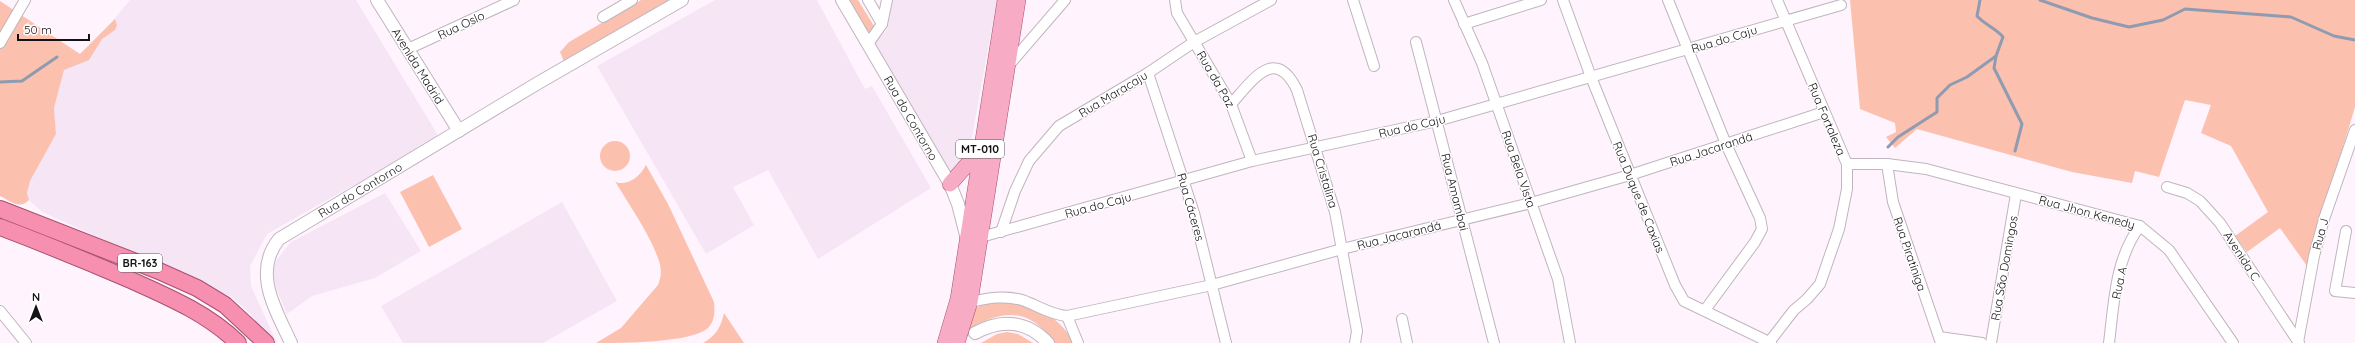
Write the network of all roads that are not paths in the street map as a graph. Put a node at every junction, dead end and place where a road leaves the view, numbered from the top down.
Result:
1 (25, 0) edge
2 (377, 0) edge
3 (514, 0) edge
4 (632, 0) edge
5 (682, 0) edge
6 (842, 0) edge
7 (868, 0) edge
8 (887, 0) edge
9 (1005, 0) edge
10 (1018, 0) edge
11 (1025, 0) edge
12 (1065, 0) edge
13 (1175, 0) edge
14 (1271, 0) edge
15 (1352, 0) edge
16 (1454, 0) edge
17 (1541, 0) edge
18 (1564, 0) edge
19 (1668, 0) edge
20 (1777, 0) edge
21 (1841, 5) dead end
22 (603, 17) dead end
23 (1786, 20) junction
24 (882, 24) junction
25 (1464, 24) junction
26 (1194, 42) junction
27 (1416, 42) dead end
28 (0, 43) edge
29 (868, 44) junction
30 (408, 49) junction
31 (1688, 50) junction
32 (1009, 65) junction
33 (1374, 66) dead end
34 (1148, 73) junction
35 (1591, 77) junction
36 (1231, 104) junction
37 (1496, 104) junction
38 (1824, 112) junction
39 (1437, 121) junction
40 (2355, 130) edge
41 (459, 131) junction
42 (1726, 144) junction
43 (1316, 148) junction
44 (980, 150) junction
45 (1252, 161) junction
46 (1847, 164) junction
47 (1887, 164) junction
48 (1630, 175) junction
49 (1184, 182) junction
50 (950, 184) junction
51 (2167, 187) dead end
52 (2016, 194) junction
53 (1531, 203) junction
54 (0, 209) edge
55 (1462, 219) junction
56 (2140, 226) junction
57 (0, 227) edge
58 (2346, 231) dead end
59 (1001, 232) junction
60 (974, 240) junction
61 (1342, 249) junction
62 (1212, 285) junction
63 (2355, 294) edge
64 (970, 302) junction
65 (1705, 310) junction
66 (0, 311) edge
67 (1067, 316) junction
68 (1402, 319) dead end
69 (975, 332) dead end
70 (1940, 340) edge
71 (953, 341) edge
72 (1966, 341) edge
73 (1771, 342) edge
74 (26, 343) edge
75 (238, 343) edge
76 (266, 343) edge
77 (291, 343) edge
78 (1048, 343) edge
79 (1078, 343) edge
80 (1226, 343) edge
81 (1355, 343) edge
82 (1407, 343) edge
83 (1494, 343) edge
84 (1570, 343) edge
85 (1982, 343) edge
86 (1991, 343) edge
87 (2110, 343) edge
88 (2233, 343) edge
89 (2299, 343) edge

1 - 28 street
2 - 30 street, Avenida Madrid
3 - 30 street, Rua Oslo
4 - 22 street
5 - 41 street, Rua do Contorno
6 - 29 street, Rua do Contorno
7 - 24 street
8 - 24 street
9 - 44 main road, MT-010
10 - 32 main road, MT-010
11 - 32 main road, MT-010
12 - 32 street
13 - 26 street, Rua da Paz
14 - 26 street, Rua Maracaju
15 - 33 street
16 - 25 street, Rua Bela Vista
17 - 25 street
18 - 35 street, Rua Duque de Caxias
19 - 31 street
20 - 23 street, Rua Fortaleza
21 - 23 street, Rua do Caju
23 - 31 street, Rua do Caju
23 - 38 street, Rua Fortaleza
24 - 29 street
25 - 37 street, Rua Bela Vista
26 - 34 street, Rua Maracaju
26 - 36 street, Rua da Paz
27 - 39 street, Rua Amambai
29 - 50 street, Rua do Contorno
30 - 41 street, Avenida Madrid
31 - 35 street, Rua do Caju
31 - 42 street
32 - 60 main road, MT-010
34 - 49 street, Rua Cáceres
34 - 59 street, Rua Maracaju
35 - 37 street, Rua do Caju
35 - 48 street, Rua Duque de Caxias
36 - 43 street, Rua Cristalina
36 - 45 street, Rua da Paz
37 - 39 street, Rua do Caju
37 - 53 street, Rua Bela Vista
38 - 42 street, Rua Jacarandá
38 - 46 street, Rua Fortaleza
39 - 43 street, Rua do Caju
39 - 55 street, Rua Amambai
40 - 89 street, Rua J
41 - 77 street, Rua do Contorno
42 - 48 street, Rua Jacarandá
42 - 65 street
43 - 45 street, Rua do Caju
43 - 61 street, Rua Cristalina
44 - 50 main road
44 - 60 main road, MT-010
45 - 49 street, Rua do Caju
46 - 47 street, Rua Jhon Kenedy
46 - 73 street, Rua Fortaleza
47 - 52 street, Rua Jhon Kenedy
47 - 70 street, Rua Piratiniga
48 - 53 street, Rua Jacarandá
48 - 65 street, Rua Duque de Caxias
49 - 59 street, Rua do Caju
49 - 62 street, Rua Cáceres
50 - 60 street, Rua do Contorno
51 - 89 street, Avenida C
52 - 56 street, Rua Jhon Kenedy
52 - 86 street, Rua São Domingos
53 - 55 street, Rua Jacarandá
53 - 84 street, Rua Bela Vista
54 - 76 highway, BR-163
55 - 61 street, Rua Jacarandá
55 - 83 street, Rua Amambai
56 - 87 street, Rua A
56 - 88 street, Rua Jhon Kenedy
57 - 75 highway, BR-163
58 - 63 street
59 - 60 street, Rua do Caju
60 - 64 main road, MT-010
60 - 71 main road, MT-010
61 - 62 street, Rua Jacarandá
61 - 81 street, Rua Cristalina
62 - 67 street, Rua Jacarandá
62 - 80 street, Rua Cáceres
64 - 67 street, Rua Jacarandá
64 - 71 main road, MT-010
65 - 73 street, Rua Duque de Caxias
66 - 74 street
67 - 79 street
68 - 82 street
69 - 78 street
70 - 72 street
72 - 85 street

